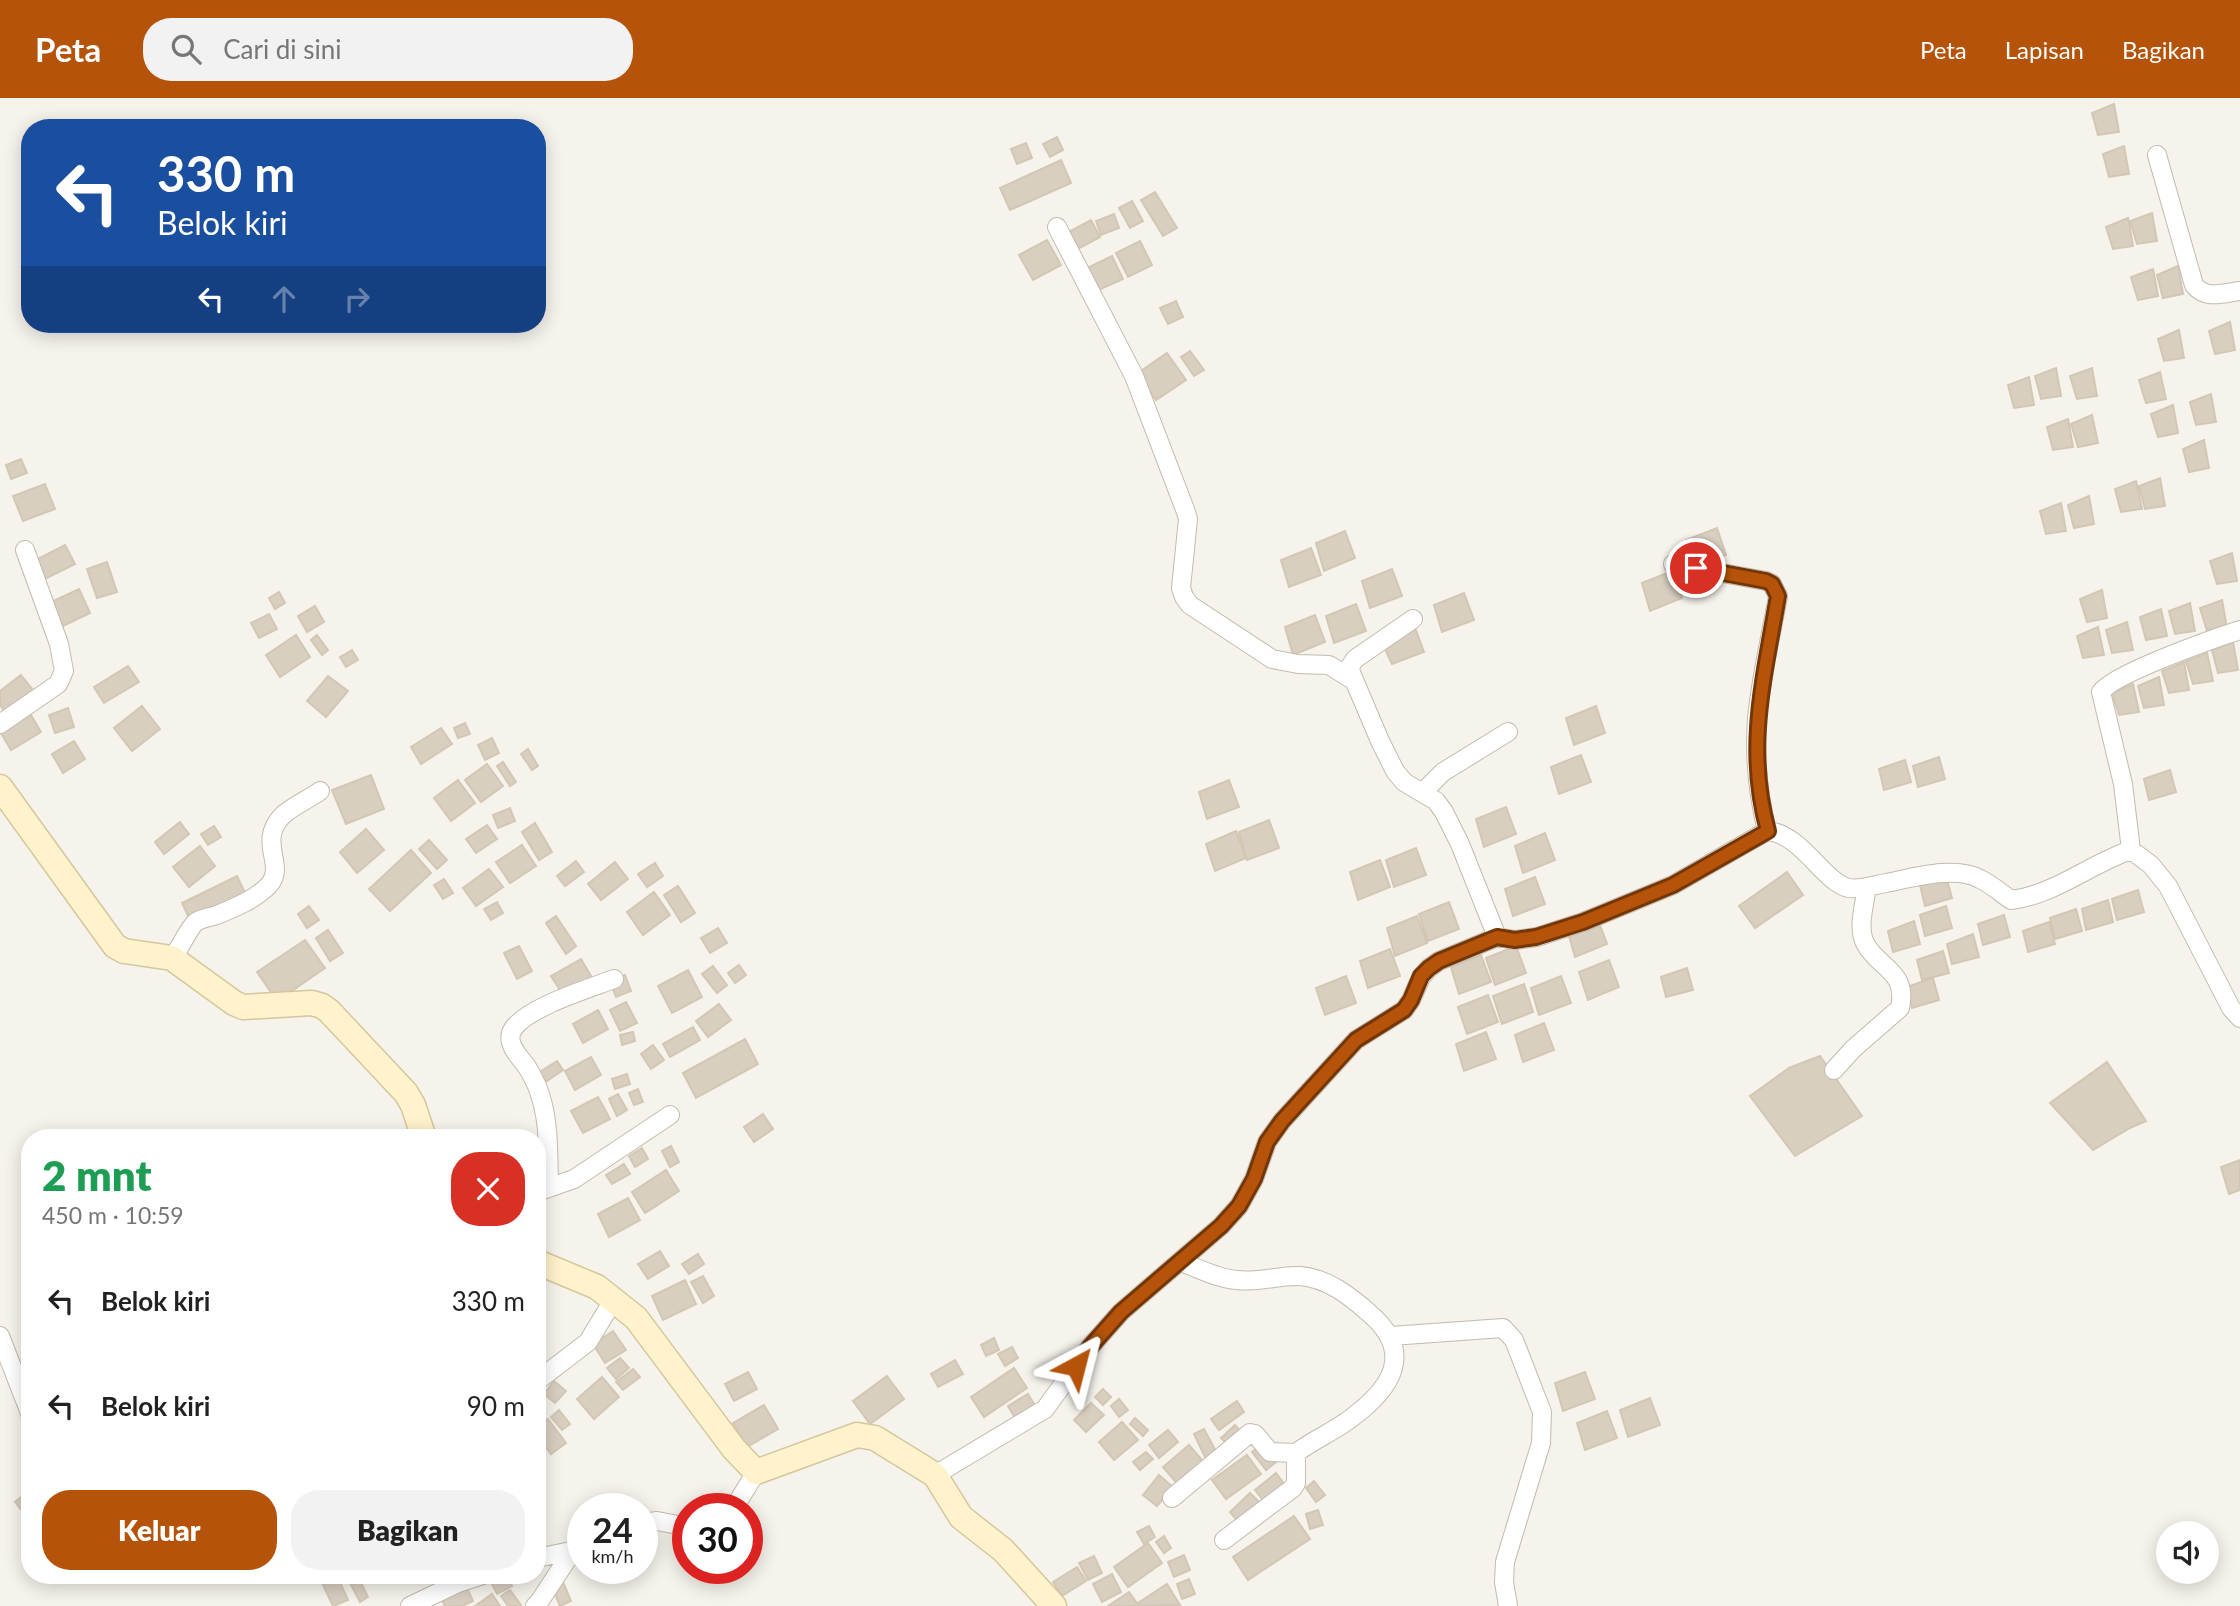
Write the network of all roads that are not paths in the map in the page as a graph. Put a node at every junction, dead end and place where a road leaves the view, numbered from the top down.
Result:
1 (2157, 155) dead end
2 (1058, 227) dead end
3 (2240, 291) edge
4 (25, 551) dead end
5 (1673, 564) dead end
6 (1413, 619) dead end
7 (2240, 630) edge
8 (1353, 680) junction
9 (0, 724) edge
10 (1508, 732) dead end
11 (0, 787) edge
12 (320, 792) dead end
13 (1423, 792) junction
14 (1768, 831) junction
15 (2131, 850) junction
16 (1867, 887) junction
17 (1497, 937) junction
18 (172, 958) junction
19 (614, 979) dead end
20 (2240, 1018) edge
21 (1834, 1070) dead end
22 (670, 1115) dead end
23 (422, 1129) edge
24 (546, 1143) edge
25 (546, 1189) edge
26 (1181, 1262) junction
27 (546, 1266) edge
28 (614, 1299) junction
29 (0, 1336) edge
30 (1391, 1336) junction
31 (546, 1374) edge
32 (21, 1390) edge
33 (1296, 1453) junction
34 (756, 1472) junction
35 (935, 1475) junction
36 (743, 1493) edge
37 (1172, 1499) dead end
38 (1224, 1540) dead end
39 (567, 1552) edge
40 (546, 1557) edge
41 (567, 1564) edge
42 (447, 1584) edge
43 (410, 1606) edge
44 (534, 1606) edge
45 (1054, 1606) edge
46 (1508, 1606) edge

1 - 3 street
2 - 8 street
4 - 9 street
5 - 14 street
6 - 8 street
7 - 15 street
8 - 13 street
10 - 13 street
11 - 18 street
12 - 18 street
13 - 17 street
14 - 16 street
14 - 17 street
15 - 16 street
15 - 20 street
16 - 21 street
17 - 26 street
18 - 23 street
19 - 24 street
22 - 25 street
26 - 30 street
26 - 35 street
27 - 28 street
28 - 31 street
28 - 34 street
29 - 32 street
30 - 33 street
30 - 46 street
33 - 37 street
33 - 38 street
34 - 35 street
34 - 36 street
35 - 45 street
39 - 40 street
41 - 44 street
42 - 43 street

